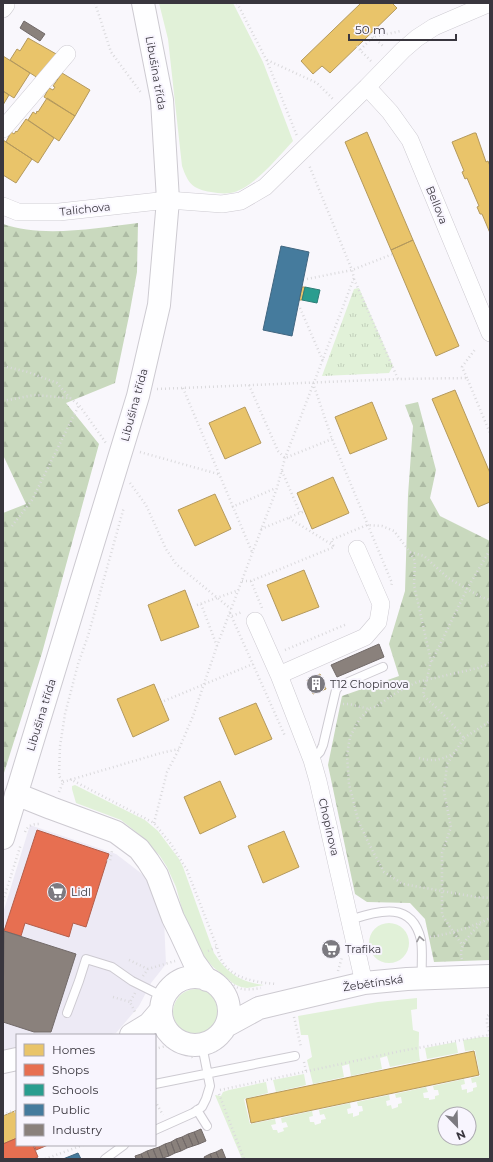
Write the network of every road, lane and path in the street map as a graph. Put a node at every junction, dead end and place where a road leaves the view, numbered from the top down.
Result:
1 (95, 3) edge
2 (143, 3) edge
3 (490, 3) edge
4 (404, 30) dead end
5 (370, 34) dead end
6 (373, 37) junction
7 (357, 46) dead end
8 (360, 50) junction
9 (387, 50) dead end
10 (67, 54) dead end
11 (266, 59) dead end
12 (373, 63) dead end
13 (367, 87) junction
14 (143, 96) dead end
15 (336, 102) dead end
16 (3, 129) edge
17 (168, 200) junction
18 (3, 206) edge
19 (393, 254) dead end
20 (352, 270) junction
21 (354, 278) junction
22 (307, 279) dead end
23 (300, 308) dead end
24 (490, 333) edge
25 (476, 348) dead end
26 (323, 361) junction
27 (3, 366) edge
28 (467, 378) junction
29 (398, 379) junction
30 (313, 382) junction
31 (249, 385) junction
32 (183, 388) junction
33 (157, 389) dead end
34 (70, 398) junction
35 (3, 401) edge
36 (79, 405) junction
37 (490, 433) edge
38 (332, 439) junction
39 (139, 452) dead end
40 (285, 458) junction
41 (118, 460) junction
42 (282, 470) junction
43 (218, 474) junction
44 (128, 488) dead end
45 (277, 488) junction
46 (125, 502) dead end
47 (232, 506) junction
48 (305, 511) dead end
49 (300, 513) junction
50 (288, 518) junction
51 (12, 526) dead end
52 (367, 526) junction
53 (261, 530) junction
54 (334, 547) junction
55 (357, 549) dead end
56 (490, 550) edge
57 (252, 552) junction
58 (410, 552) junction
59 (242, 581) junction
60 (251, 581) junction
61 (467, 589) junction
62 (239, 590) junction
63 (391, 590) dead end
64 (218, 598) junction
65 (490, 600) edge
66 (201, 604) junction
67 (197, 605) dead end
68 (231, 610) junction
69 (259, 616) joint
70 (347, 624) dead end
71 (218, 646) junction
72 (280, 650) dead end
73 (431, 661) junction
74 (490, 663) edge
75 (253, 664) junction
76 (383, 667) dead end
77 (279, 675) junction
78 (426, 680) junction
79 (203, 685) junction
80 (164, 701) dead end
81 (332, 705) junction
82 (369, 709) junction
83 (490, 720) edge
84 (464, 738) junction
85 (286, 741) dead end
86 (179, 749) junction
87 (453, 754) junction
88 (420, 758) dead end
89 (312, 760) junction
90 (70, 779) junction
91 (63, 782) junction
92 (16, 794) junction
93 (51, 808) junction
94 (154, 823) junction
95 (24, 833) dead end
96 (12, 839) edge
97 (110, 845) dead end
98 (107, 860) dead end
99 (442, 890) junction
100 (490, 898) edge
101 (3, 901) edge
102 (173, 918) junction
103 (490, 918) edge
104 (350, 920) junction
105 (482, 922) junction
106 (453, 932) junction
107 (420, 938) junction
108 (463, 946) junction
109 (340, 951) dead end
110 (129, 960) dead end
111 (171, 962) dead end
112 (148, 969) junction
113 (332, 973) dead end
114 (481, 977) edge
115 (422, 978) junction
116 (140, 983) junction
117 (364, 983) junction
118 (219, 985) junction
119 (113, 997) dead end
120 (167, 997) junction
121 (130, 1002) junction
122 (259, 1008) junction
123 (67, 1013) dead end
124 (490, 1014) edge
125 (292, 1015) dead end
126 (134, 1026) edge
127 (227, 1032) junction
128 (489, 1035) edge
129 (161, 1042) edge
130 (301, 1050) dead end
131 (208, 1051) junction
132 (299, 1057) joint
133 (16, 1059) edge
134 (3, 1062) edge
135 (306, 1071) junction
136 (206, 1074) junction
137 (198, 1075) junction
138 (156, 1084) edge
139 (156, 1103) edge
140 (197, 1110) junction
141 (16, 1112) edge
142 (170, 1113) dead end
143 (3, 1115) edge
144 (163, 1116) junction
145 (159, 1117) dead end
146 (207, 1126) dead end
147 (156, 1130) edge
148 (80, 1146) edge
149 (123, 1146) edge
150 (45, 1159) edge
151 (105, 1159) edge
152 (244, 1159) edge

1 - 14 path
2 - 17 street, Libušina třída
3 - 13 street, Talichova
4 - 6 path
5 - 6 path
6 - 8 path
6 - 9 path
7 - 8 path
8 - 12 path
10 - 16 street
11 - 15 path
13 - 17 street, Talichova
13 - 24 street, Bellova
17 - 18 street, Talichova
17 - 41 street, Libušina třída
19 - 20 path
20 - 21 path
20 - 22 path
21 - 26 path
21 - 29 path
23 - 26 path
25 - 28 path
26 - 30 path
27 - 34 path
28 - 29 path
28 - 37 path
29 - 30 path
30 - 31 path
30 - 38 path
30 - 40 path
31 - 32 path
31 - 40 path
32 - 33 path
32 - 43 path
34 - 35 path
34 - 36 path
36 - 41 path
36 - 51 path
38 - 40 path
38 - 52 path
39 - 43 path
40 - 42 path
41 - 92 street, Libušina třída
42 - 45 path
42 - 49 path
43 - 47 path
44 - 64 path
45 - 47 path
45 - 53 path
46 - 91 path
47 - 57 path
48 - 49 path
49 - 50 path
50 - 53 path
50 - 54 path
52 - 54 path
52 - 58 path
52 - 63 path
53 - 57 path
54 - 60 path
55 - 77 street
56 - 61 path
57 - 59 path
58 - 61 path
58 - 73 path
59 - 60 path
59 - 62 path
60 - 69 path
61 - 65 path
61 - 73 path
62 - 64 path
62 - 68 path
64 - 66 path
64 - 68 path
66 - 67 path
66 - 71 path
68 - 71 path
68 - 75 path
69 - 77 street, Chopinova
70 - 72 path
71 - 79 path
73 - 78 path
74 - 78 path
75 - 79 path
75 - 85 path
76 - 81 lane
77 - 89 street, Chopinova
78 - 82 path
78 - 84 path
79 - 80 path
79 - 86 path
81 - 82 path
81 - 89 lane
82 - 99 path
83 - 84 path
84 - 87 path
86 - 90 path
86 - 94 path
87 - 88 path
87 - 99 path
89 - 104 street, Chopinova
90 - 91 path
90 - 94 path
91 - 93 path
92 - 93 street
92 - 96 street, Libušina třída
93 - 95 path
93 - 102 street
94 - 118 path
96 - 101 path
97 - 98 path
99 - 100 path
99 - 106 path
102 - 118 street
102 - 120 street
103 - 105 path
104 - 107 lane
104 - 117 street, Chopinova
105 - 106 path
105 - 108 path
106 - 107 path
106 - 108 path
115 -> 107 lane
108 - 114 path
109 - 113 path
110 - 112 path
111 - 112 path
112 - 116 path
114 - 115 street, Žebětínská
115 - 117 street, Žebětínská
116 - 120 lane
116 - 121 path
116 - 123 lane
117 - 122 street, Žebětínská
118 - 120 street
118 - 122 street, Žebětínská
118 - 127 street
119 - 121 path
120 - 126 street
120 - 129 street
121 - 126 path
122 - 127 street, Žebětínská
124 - 128 path
125 - 130 path
127 - 131 street
127 - 131 path
128 - 135 path
129 - 131 street
129 - 137 path
131 - 136 lane
132 - 135 path
132 - 136 lane
133 - 134 street
135 - 152 path
136 - 137 lane
136 - 140 lane
137 - 138 lane
139 - 144 path
140 - 146 lane
140 - 147 lane
141 - 143 path
142 - 144 path
144 - 145 path
148 - 150 path
149 - 151 lane

